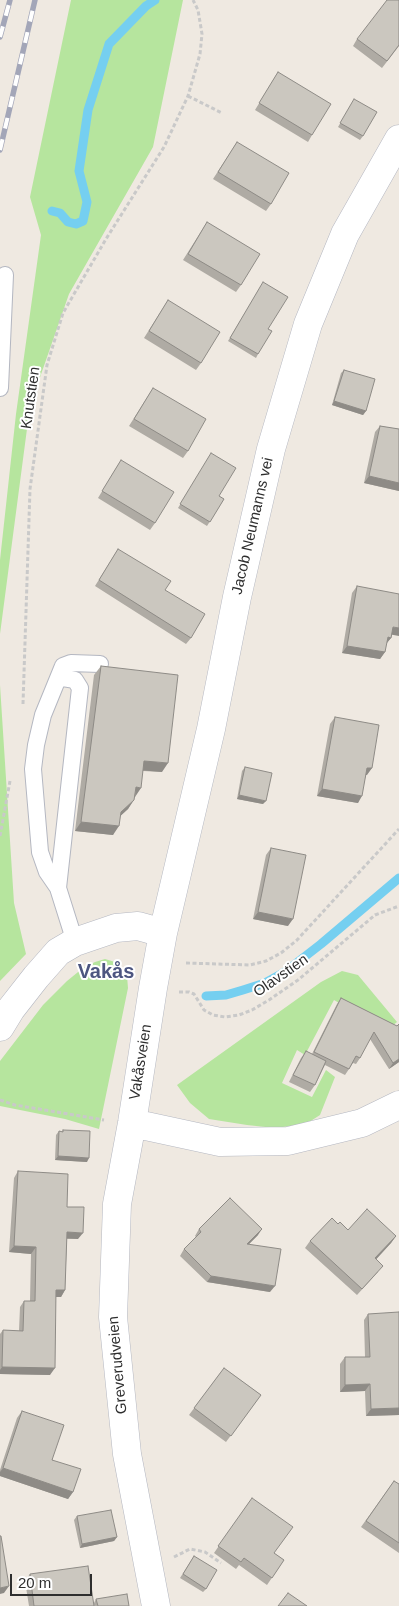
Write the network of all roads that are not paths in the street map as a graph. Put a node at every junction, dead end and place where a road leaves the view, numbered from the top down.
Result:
1 (399, 139) edge
2 (5, 275) dead end
3 (0, 388) edge
4 (100, 664) edge
5 (63, 666) junction
6 (58, 888) junction
7 (163, 933) junction
8 (75, 942) junction
9 (4, 1013) edge
10 (399, 1104) edge
11 (132, 1123) junction
12 (156, 1606) edge

1 - 7 street, Jacob Neumanns vei
2 - 3 lane
4 - 5 lane
5 - 6 lane
5 - 6 lane
6 - 8 lane
7 - 8 street
7 - 11 street, Vakåsveien
8 - 9 street
10 - 11 street
11 - 12 street, Greverudveien

